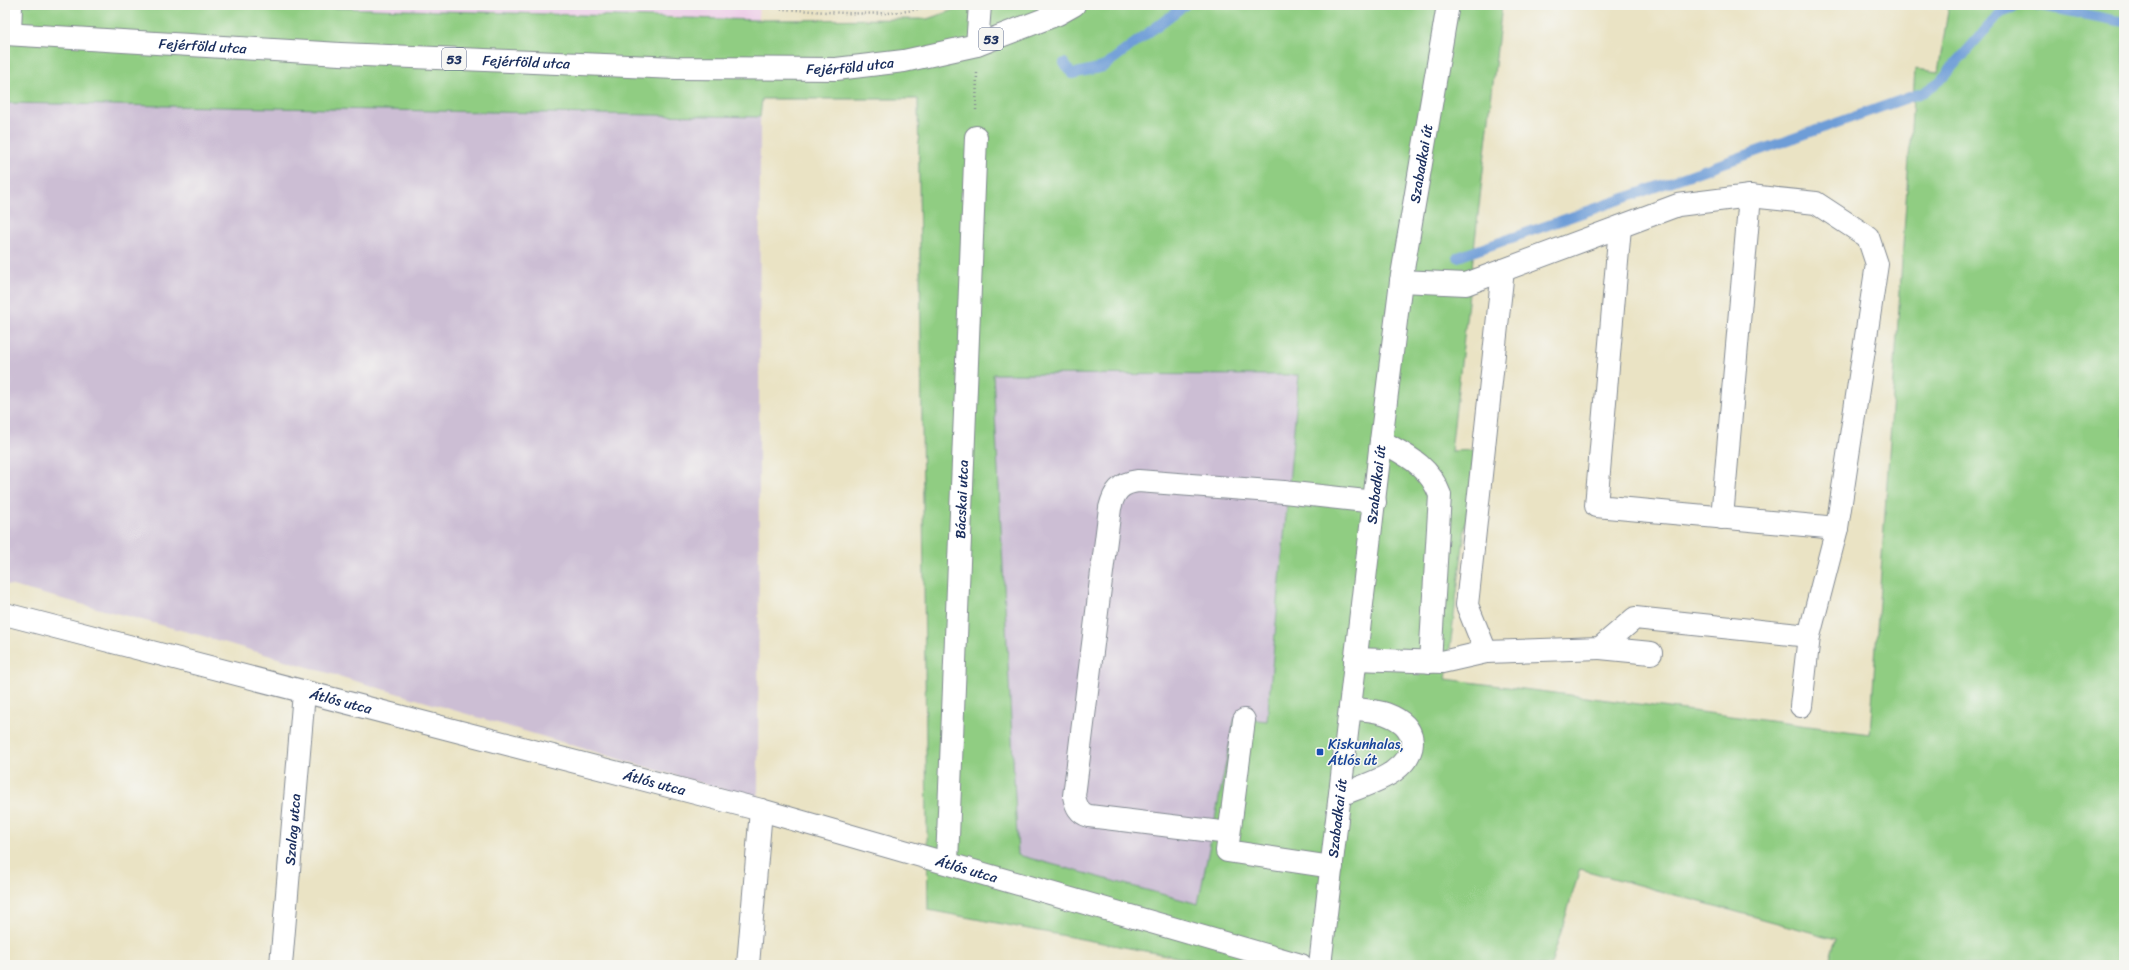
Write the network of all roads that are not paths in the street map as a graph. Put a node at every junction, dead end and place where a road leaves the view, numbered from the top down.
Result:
1 (11, 5) edge
2 (980, 5) edge
3 (1074, 5) edge
4 (1448, 5) edge
5 (7, 34) edge
6 (977, 45) junction
7 (976, 137) road end
8 (1750, 196) junction
9 (1620, 227) junction
10 (1503, 270) junction
11 (1401, 281) junction
12 (1381, 441) junction
13 (1375, 502) junction
14 (1722, 518) junction
15 (1837, 528) junction
16 (5, 614) edge
17 (1809, 636) junction
18 (1600, 648) junction
19 (1486, 652) junction
20 (1651, 653) dead end
21 (1356, 659) junction
22 (1430, 662) junction
23 (304, 693) junction
24 (1801, 706) dead end
25 (1350, 708) junction
26 (1244, 720) dead end
27 (1340, 795) junction
28 (761, 810) junction
29 (1229, 833) junction
30 (947, 862) junction
31 (1332, 867) junction
32 (282, 965) edge
33 (748, 965) edge
34 (1301, 965) edge
35 (1320, 965) edge

1 - 5 street
2 - 6 street
3 - 6 street, 53
4 - 11 street, Szabadkai út
5 - 6 street, Fejérföld utca / 53
7 - 30 street, Bácskai utca
8 - 9 street
8 - 14 street
8 - 15 street
9 - 10 street
9 - 14 street
10 - 11 street
10 - 19 street
11 - 12 street, Szabadkai út
12 - 13 street, Szabadkai út
12 - 22 street
13 - 21 street, Szabadkai út
13 - 29 street
14 - 15 street
15 - 17 street
16 - 23 street, Átlós utca
17 - 18 street
17 - 24 street
18 - 19 street
18 - 20 street
19 - 22 street
21 - 22 street
21 - 25 street, Szabadkai út
23 - 28 street, Átlós utca
23 - 32 street, Szalag utca
25 - 27 street, Szabadkai út
25 - 27 street
26 - 29 street
27 - 31 street, Szabadkai út
28 - 30 street, Átlós utca
28 - 33 street
29 - 31 street
30 - 34 street, Átlós utca
31 - 35 street, Szabadkai út

